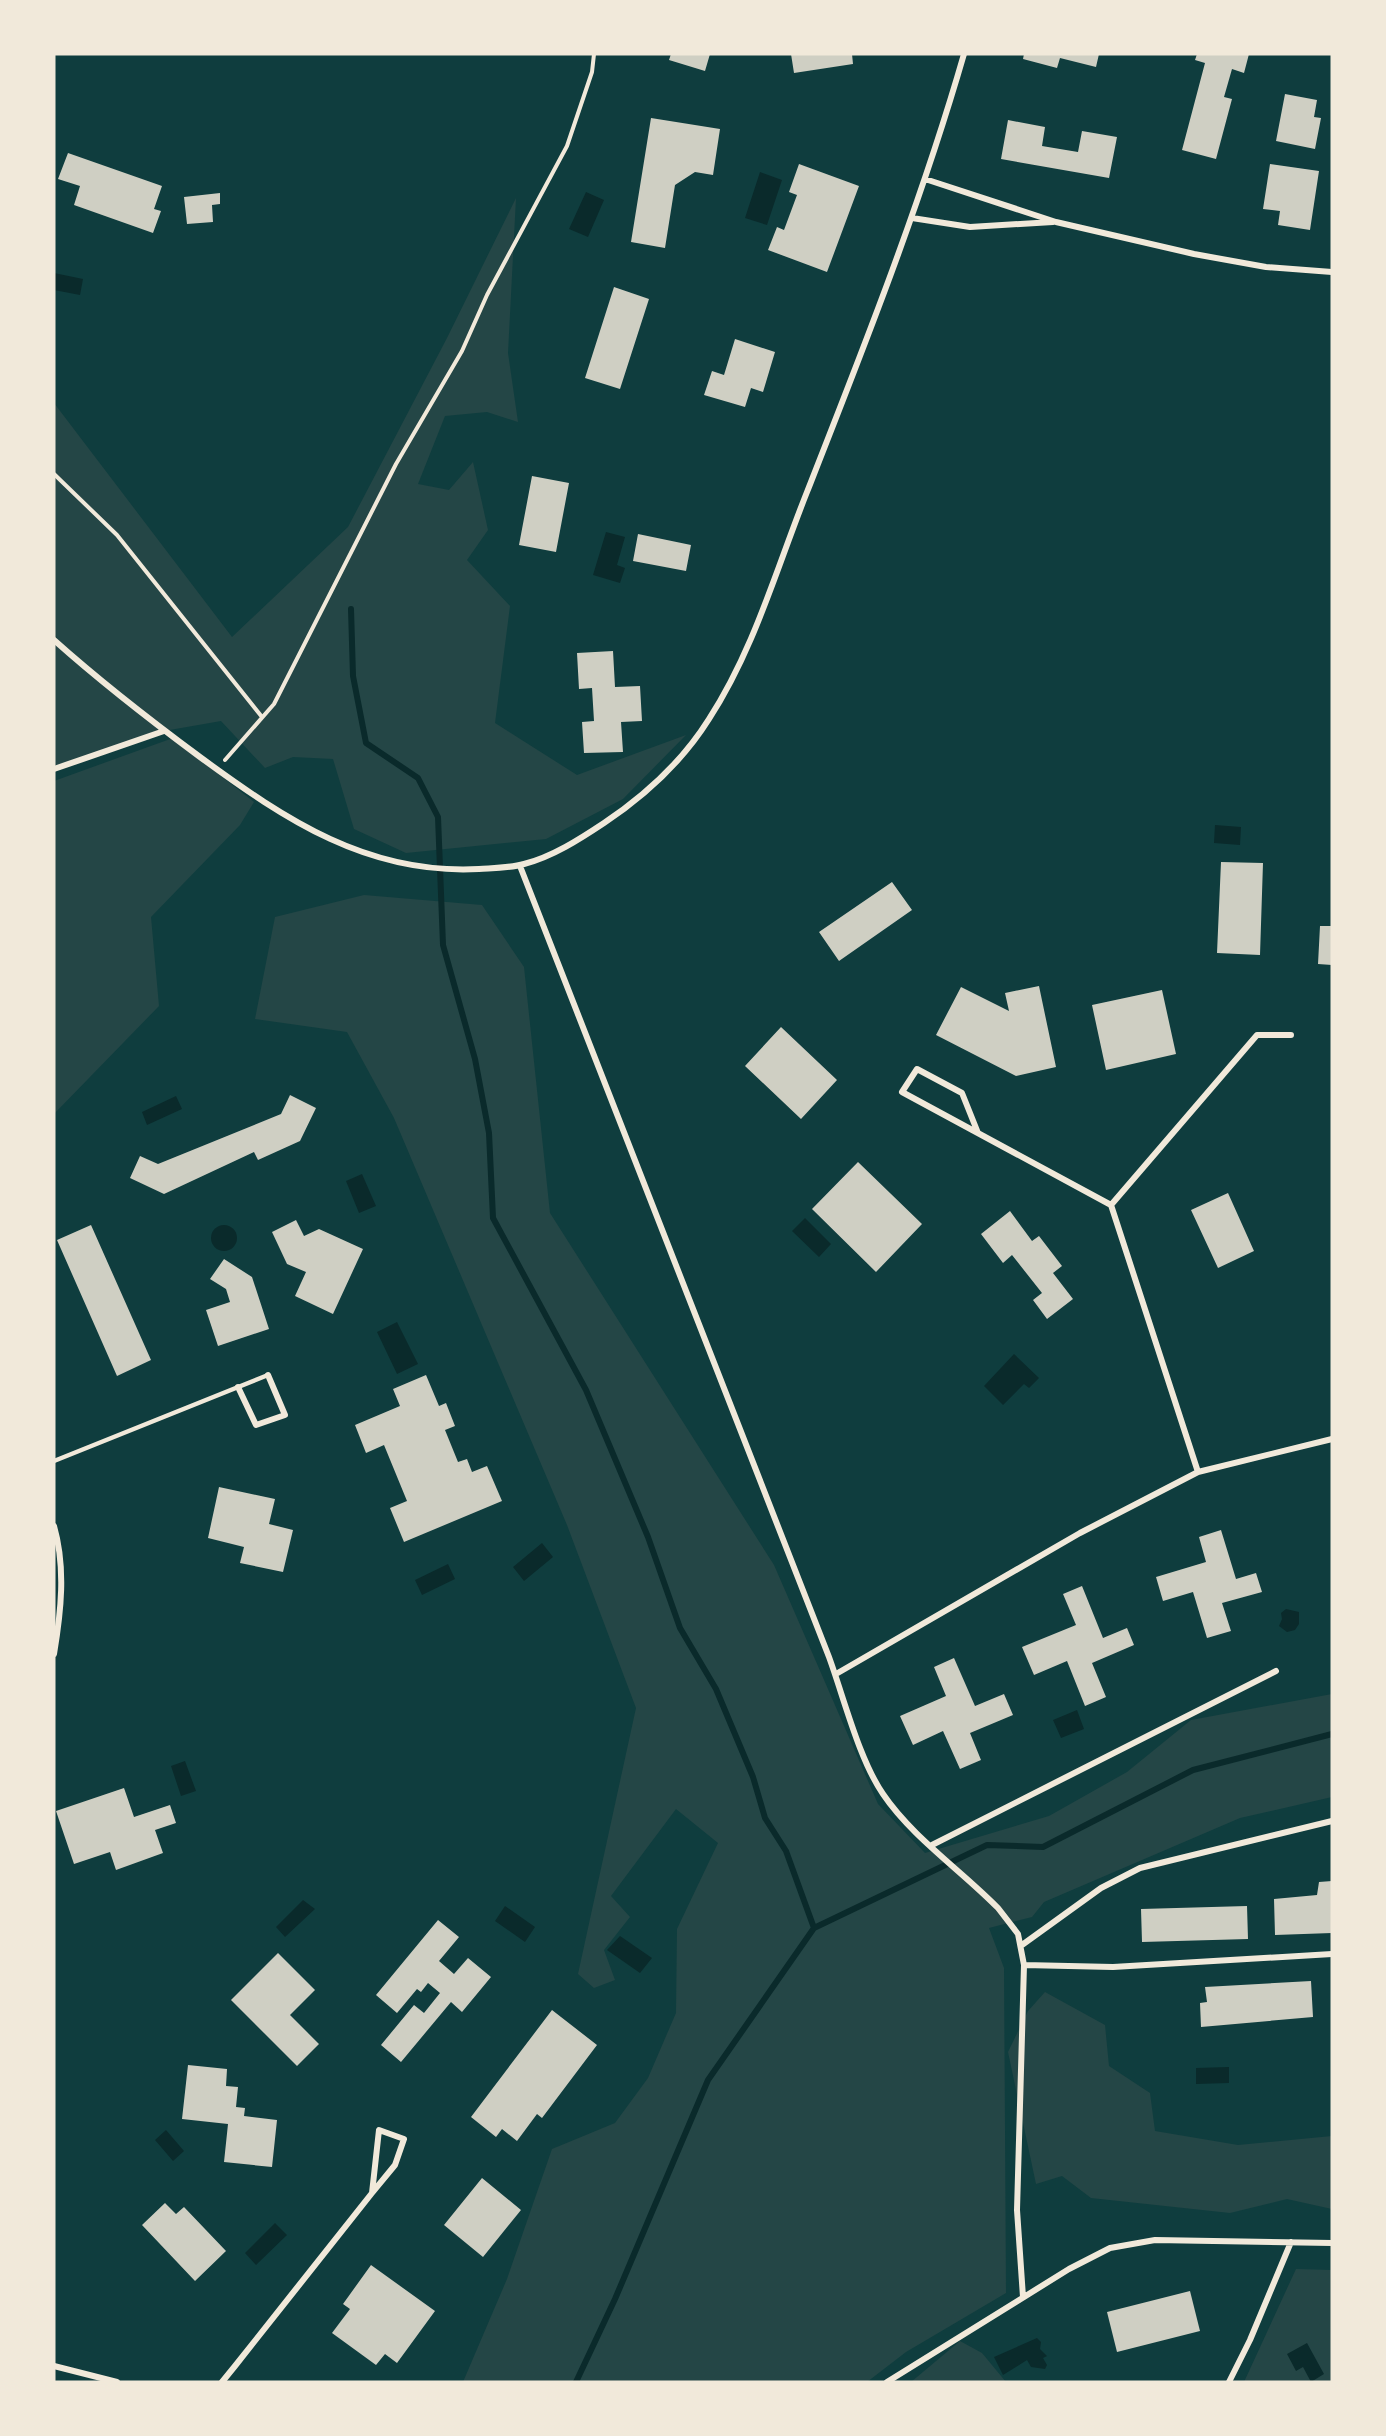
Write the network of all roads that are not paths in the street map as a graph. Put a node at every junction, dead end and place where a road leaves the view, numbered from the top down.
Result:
1 (964, 54) edge
2 (925, 179) junction
3 (912, 218) junction
4 (1056, 222) junction
5 (1332, 272) edge
6 (54, 640) edge
7 (164, 731) junction
8 (54, 769) edge
9 (520, 866) junction
10 (1291, 1035) dead end
11 (978, 1133) junction
12 (1111, 1205) junction
13 (268, 1375) joint
14 (238, 1387) junction
15 (1332, 1439) edge
16 (54, 1461) edge
17 (1198, 1473) junction
18 (54, 1526) edge
19 (54, 1654) edge
20 (1276, 1671) dead end
21 (836, 1674) junction
22 (1332, 1821) edge
23 (932, 1845) junction
24 (1022, 1946) junction
25 (1332, 1954) edge
26 (1024, 1965) junction
27 (372, 2193) junction
28 (1291, 2242) junction
29 (1332, 2243) edge
30 (1023, 2297) junction
31 (56, 2367) edge
32 (117, 2382) edge
33 (222, 2382) edge
34 (887, 2382) edge
35 (1229, 2382) edge

1 - 2 street
2 - 3 street
2 - 4 street
3 - 4 street
3 - 9 street
4 - 5 street
6 - 7 street
7 - 8 street
7 - 9 street
9 - 21 street
10 - 12 street
11 - 11 street
11 - 12 street
12 - 17 street
13 - 14 lane
13 - 14 street
14 - 16 lane
15 - 17 street
17 - 21 street
18 - 19 street
20 - 23 street
21 - 23 street
22 - 24 street
23 - 24 street
24 - 26 street
25 - 26 street
26 - 30 street
27 - 27 street
27 - 33 street
28 - 29 street
28 - 30 street
28 - 35 street
30 - 34 street
31 - 32 street

